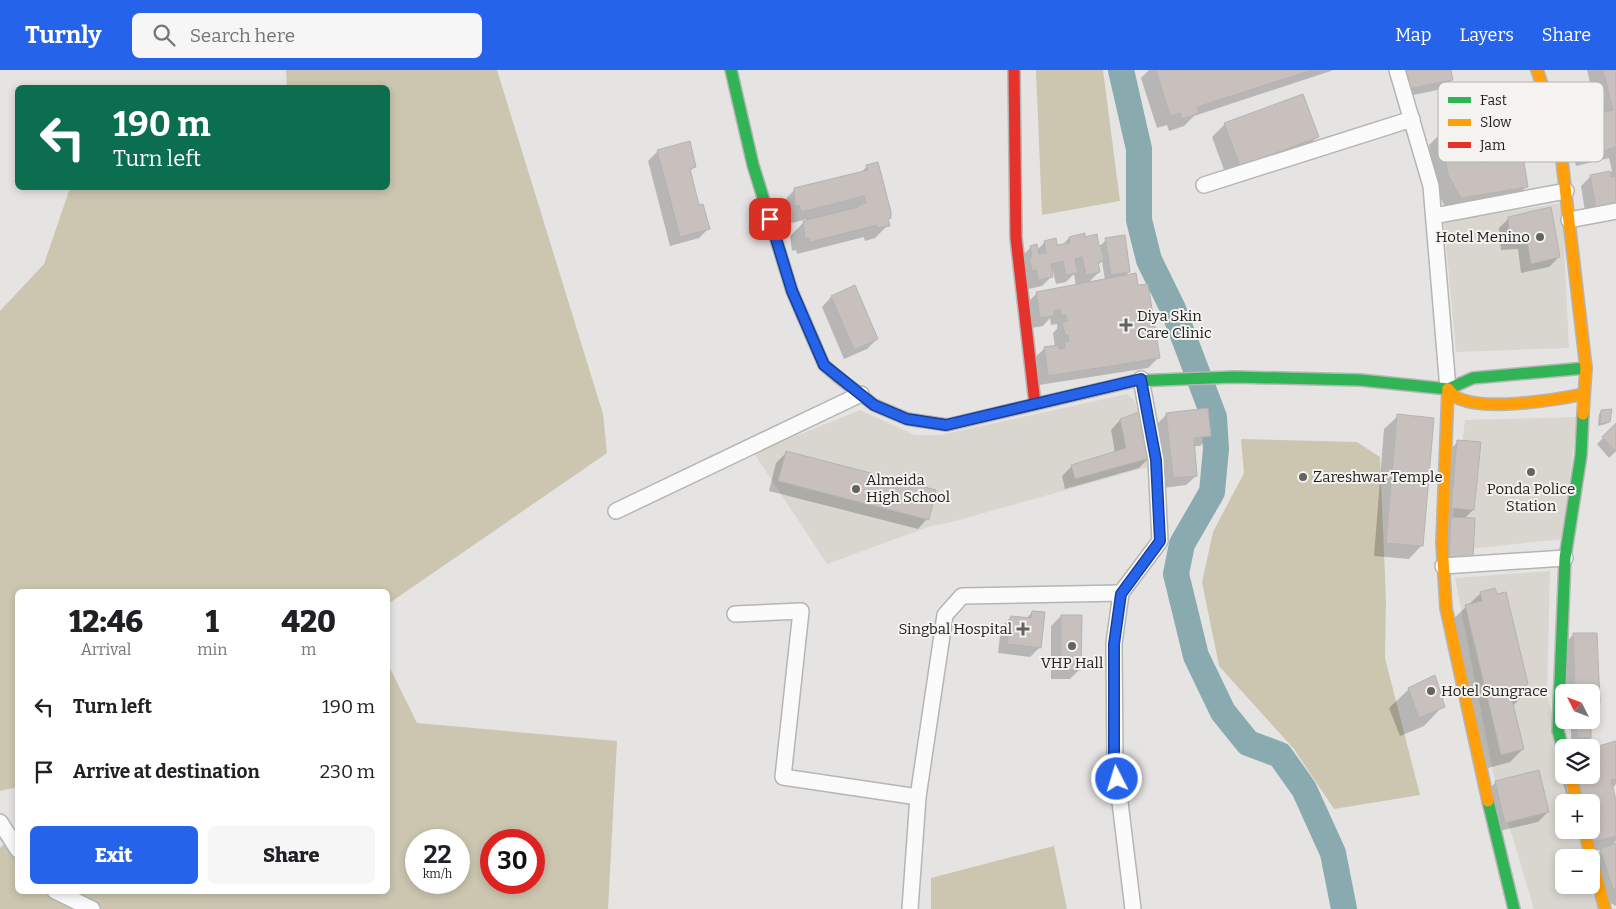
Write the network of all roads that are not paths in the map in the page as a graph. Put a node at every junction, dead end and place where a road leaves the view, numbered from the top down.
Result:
1 (731, 70) edge
2 (1014, 70) edge
3 (1397, 70) edge
4 (1537, 70) edge
5 (1541, 82) edge
6 (1412, 119) junction
7 (1562, 162) edge
8 (1204, 185) dead end
9 (1566, 191) junction
10 (1616, 211) edge
11 (1434, 216) junction
12 (1569, 220) junction
13 (1586, 368) junction
14 (1141, 379) junction
15 (1448, 389) junction
16 (861, 394) junction
17 (1584, 394) junction
18 (1036, 404) junction
19 (616, 511) dead end
20 (1565, 558) junction
21 (1443, 566) junction
22 (1121, 594) junction
23 (736, 614) dead end
24 (1560, 739) edge
25 (918, 798) junction
26 (0, 822) edge
27 (1586, 839) edge
28 (15, 845) edge
29 (61, 894) edge
30 (92, 909) edge
31 (910, 909) edge
32 (1133, 909) edge
33 (1514, 909) edge
34 (1605, 909) edge

1 - 16 main road
2 - 18 main road
3 - 6 street
4 - 5 main road
6 - 8 street
6 - 11 street
7 - 9 main road
9 - 11 street
9 - 12 main road
10 - 12 street
11 - 15 street
12 - 13 main road
13 - 15 main road
13 - 17 main road
14 - 15 main road
14 - 18 main road
14 - 22 street
15 - 17 main road
15 - 21 main road
16 - 18 main road
16 - 19 street
17 - 20 main road
20 - 21 street
20 - 24 main road
21 - 33 main road
22 - 25 street
22 - 32 street
23 - 25 street
25 - 31 street
26 - 28 street
27 - 34 main road
29 - 30 street

